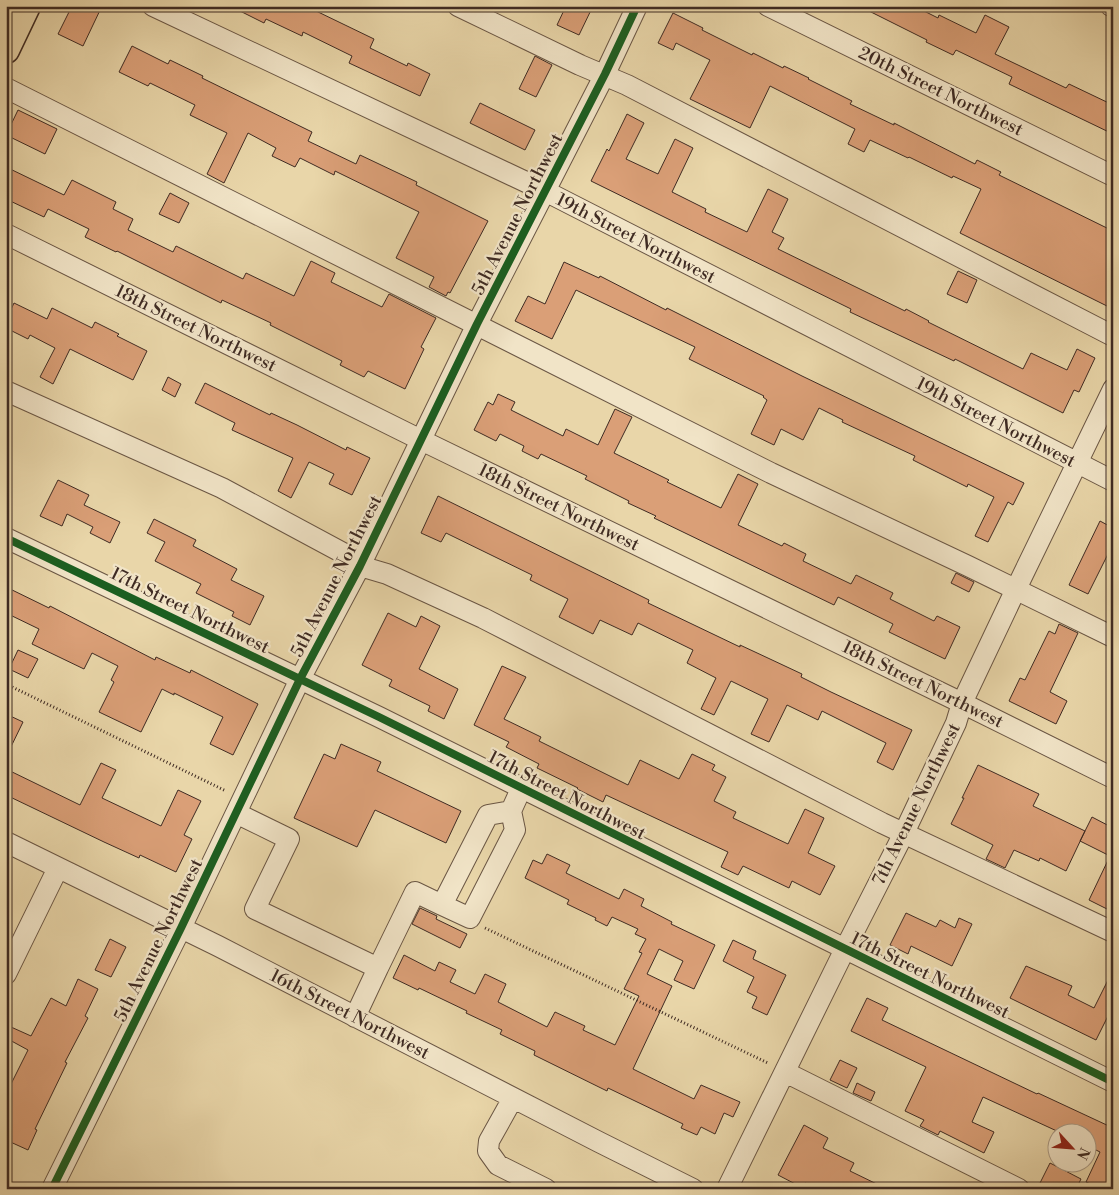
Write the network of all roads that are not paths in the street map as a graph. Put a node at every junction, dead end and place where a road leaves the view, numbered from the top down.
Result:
1 (26, 6) edge
2 (153, 6) edge
3 (458, 6) edge
4 (637, 6) edge
5 (768, 6) edge
6 (6, 50) edge
7 (605, 74) junction
8 (6, 88) edge
9 (1113, 176) edge
10 (546, 191) junction
11 (6, 234) edge
12 (477, 324) junction
13 (1113, 336) edge
14 (1113, 390) edge
15 (6, 391) edge
16 (421, 440) junction
17 (1077, 463) junction
18 (1113, 481) edge
19 (6, 538) edge
20 (360, 566) junction
21 (1016, 589) junction
22 (1113, 637) edge
23 (300, 679) junction
24 (962, 703) junction
25 (1113, 778) edge
26 (522, 789) junction
27 (511, 811) junction
28 (236, 813) junction
29 (904, 833) junction
30 (6, 842) edge
31 (58, 868) junction
32 (442, 904) junction
33 (181, 928) junction
34 (1113, 932) edge
35 (844, 949) junction
36 (378, 968) junction
37 (6, 974) edge
38 (355, 1017) junction
39 (785, 1072) junction
40 (1113, 1082) edge
41 (512, 1098) junction
42 (52, 1189) edge
43 (546, 1189) edge
44 (693, 1189) edge
45 (727, 1189) edge
46 (1019, 1189) edge

1 - 6 main road
2 - 10 street, 19th Street Northwest
3 - 7 street
4 - 7 street, 5th Avenue Northwest
5 - 9 street, 20th Street Northwest
7 - 10 street, 5th Avenue Northwest
7 - 13 street
8 - 12 street
10 - 12 street, 5th Avenue Northwest
10 - 17 street, 19th Street Northwest
11 - 16 street, 18th Street Northwest
12 - 16 street, 5th Avenue Northwest
12 - 21 street
14 - 17 street, 7th Avenue Northwest
15 - 20 street
16 - 20 street, 5th Avenue Northwest
16 - 24 street, 18th Street Northwest
17 - 18 street, 19th Street Northwest
17 - 21 street, 7th Avenue Northwest
19 - 23 street, 17th Street Northwest
20 - 23 street, 5th Avenue Northwest
20 - 29 street
21 - 22 street
21 - 24 street, 7th Avenue Northwest
23 - 26 street, 17th Street Northwest
23 - 28 street, 5th Avenue Northwest
24 - 25 street, 18th Street Northwest
24 - 29 street, 7th Avenue Northwest
26 - 27 street
26 - 35 street, 17th Street Northwest
27 - 32 street
27 - 32 street
28 - 33 street, 5th Avenue Northwest
28 - 36 street
29 - 34 street
29 - 35 street, 7th Avenue Northwest
30 - 31 street, 16th Street Northwest
31 - 33 street, 16th Street Northwest
31 - 37 street
32 - 36 street
33 - 38 street, 16th Street Northwest
33 - 42 street, 5th Avenue Northwest
35 - 39 street, 7th Avenue Northwest
35 - 40 street, 17th Street Northwest
36 - 38 street
38 - 41 street, 16th Street Northwest
39 - 45 street, 7th Avenue Northwest
39 - 46 street
41 - 43 street
41 - 44 street, 16th Street Northwest

